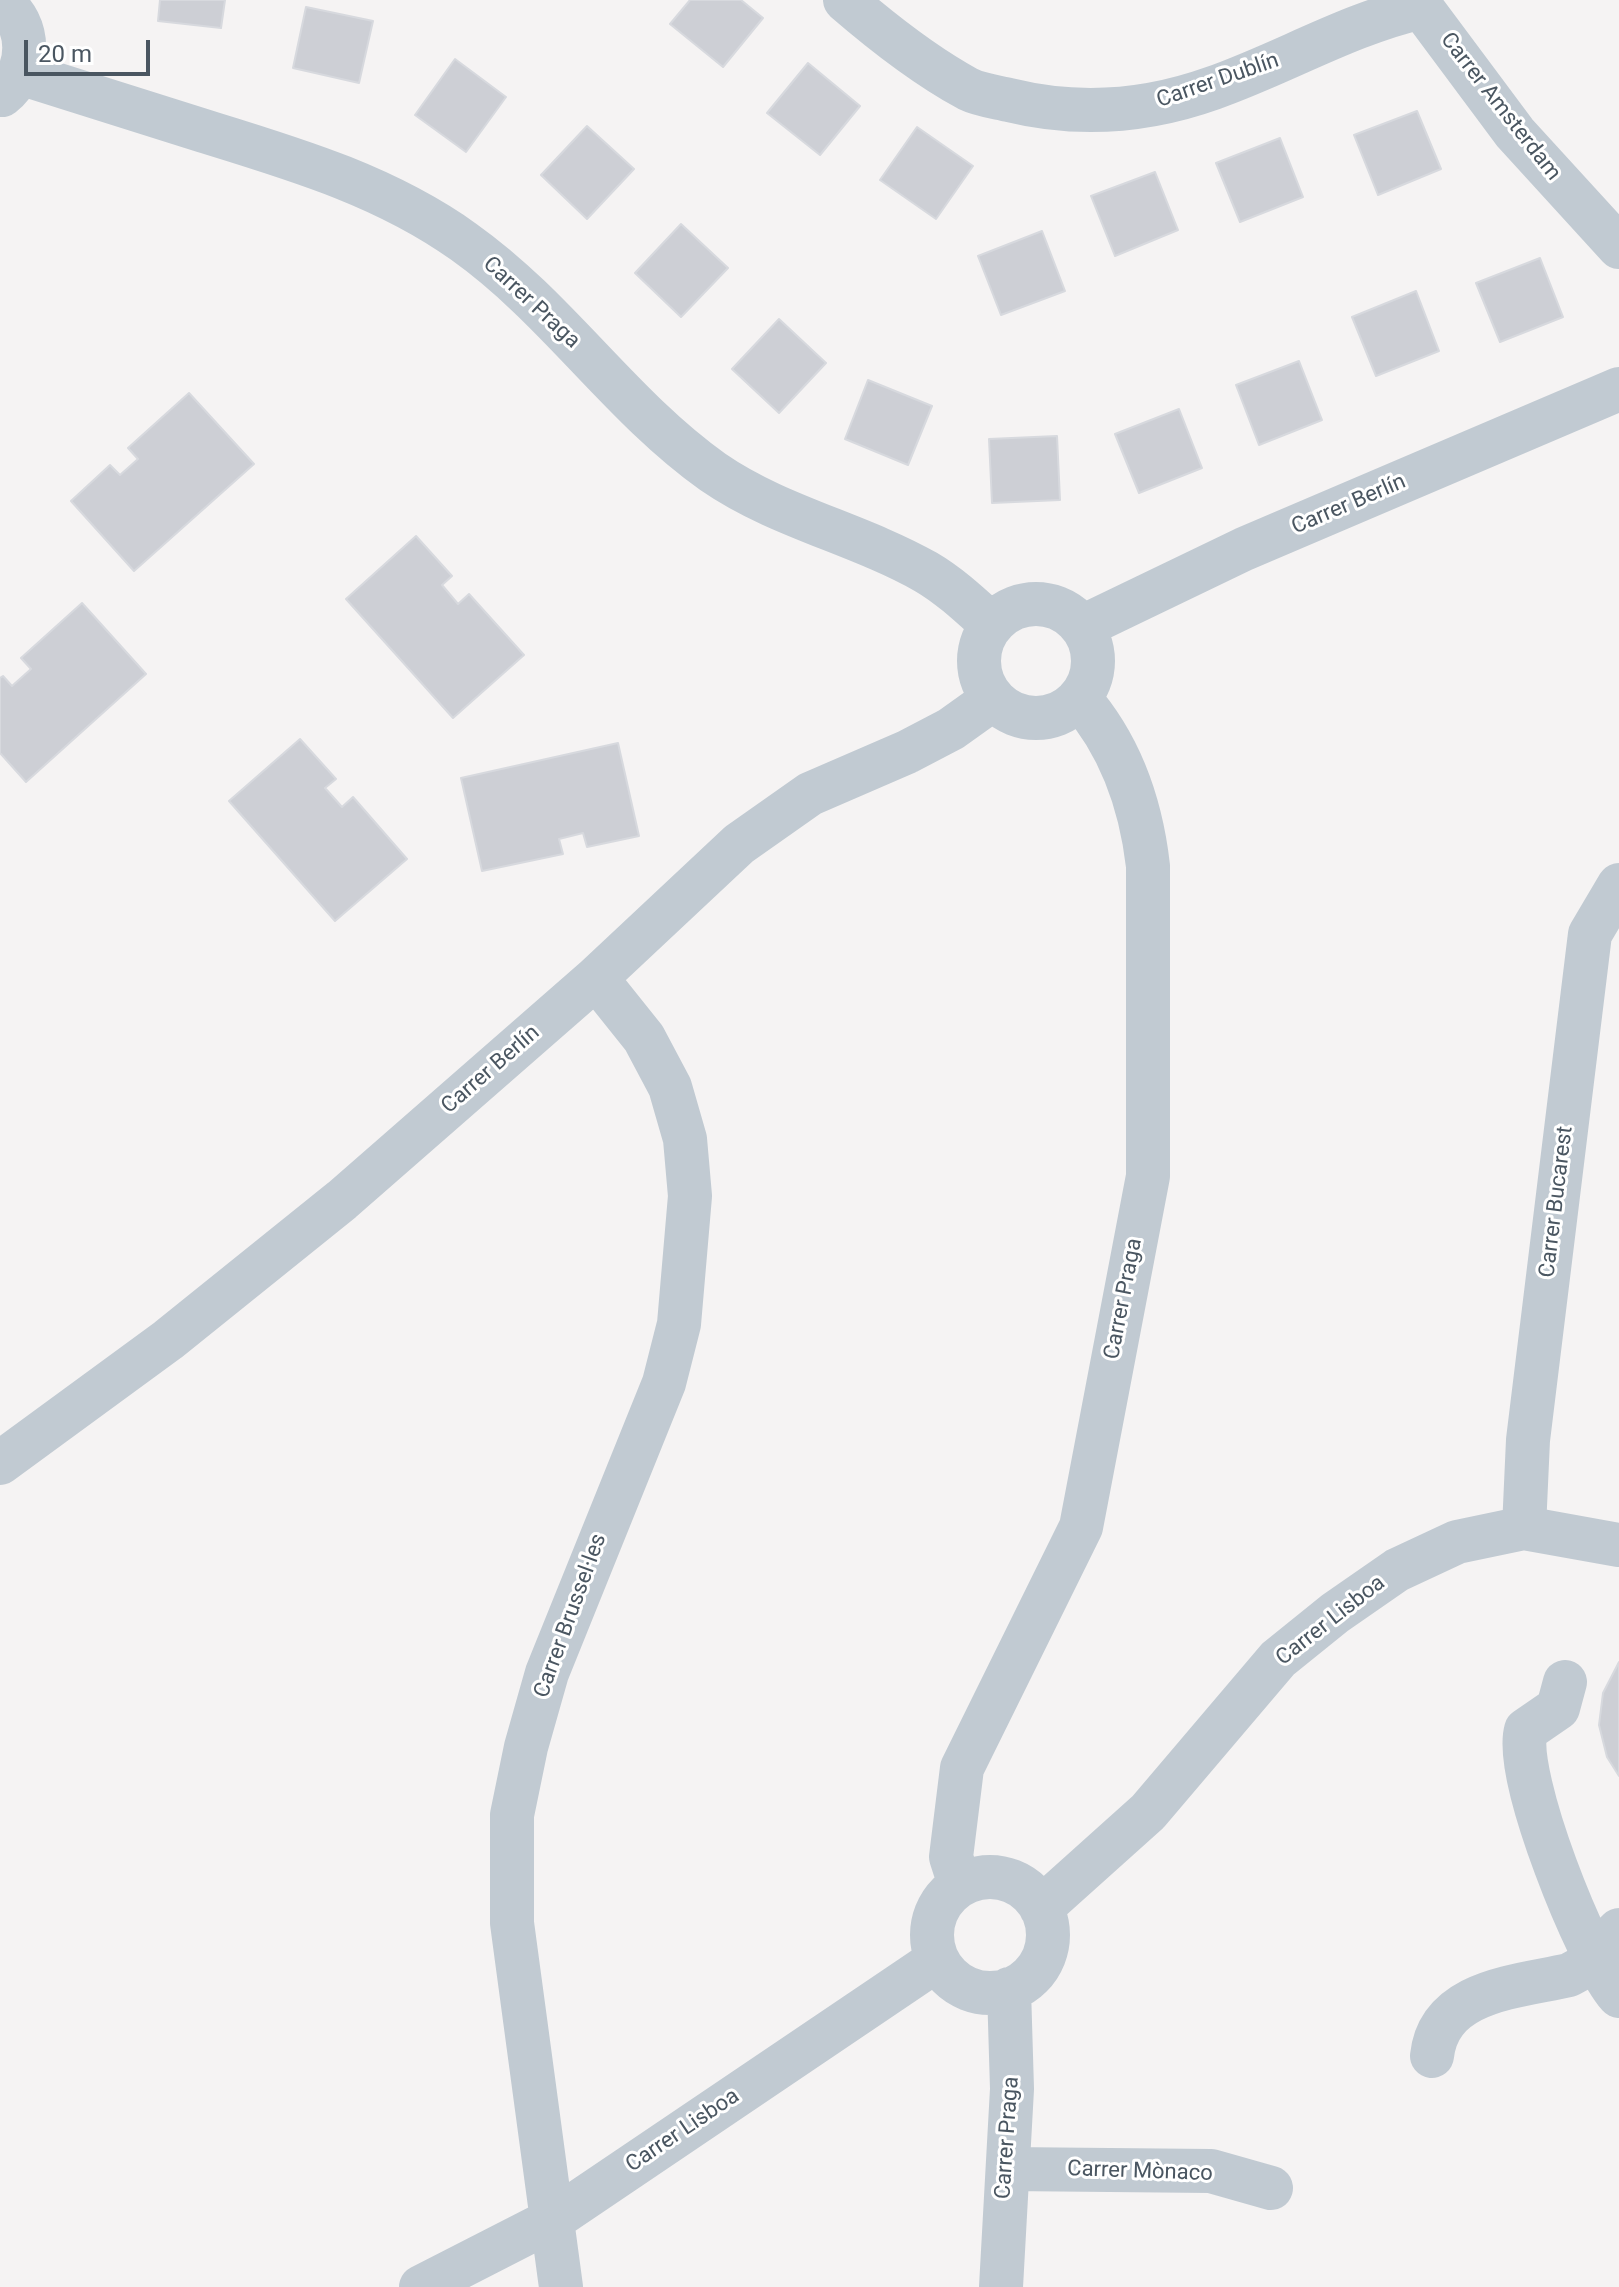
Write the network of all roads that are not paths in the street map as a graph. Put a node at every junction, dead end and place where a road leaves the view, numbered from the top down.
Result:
1 (845, 0) edge
2 (0, 2) edge
3 (1419, 3) edge
4 (10, 84) edge
5 (1619, 247) edge
6 (1619, 389) edge
7 (992, 625) junction
8 (1082, 627) junction
9 (1079, 698) junction
10 (993, 699) junction
11 (1619, 885) edge
12 (596, 978) junction
13 (0, 1463) edge
14 (1524, 1528) junction
15 (1619, 1545) edge
16 (1565, 1682) dead end
17 (960, 1885) junction
18 (1041, 1908) junction
19 (1606, 1944) edge
20 (937, 1960) junction
21 (1009, 1989) junction
22 (1619, 1996) edge
23 (1432, 2056) dead end
24 (1008, 2169) junction
25 (1271, 2188) dead end
26 (552, 2220) junction
27 (421, 2287) edge
28 (561, 2287) edge
29 (1001, 2287) edge

1 - 3 street, Carrer Dublín
2 - 4 street
3 - 5 street, Carrer Amsterdam
4 - 7 street, Carrer Praga
6 - 8 street, Carrer Berlín
7 - 8 street
7 - 10 street
8 - 9 street
9 - 10 street
9 - 17 street, Carrer Praga
10 - 12 street, Carrer Berlín
11 - 14 street, Carrer Bucarest
12 - 13 street, Carrer Berlín
12 - 26 street, Carrer Brussel·les
14 - 15 street, Carrer Lisboa
14 - 18 street, Carrer Lisboa
16 - 19 street
17 - 18 street
17 - 20 street
18 - 21 street
19 - 22 street
19 - 23 street
20 - 21 street
20 - 26 street, Carrer Lisboa
21 - 24 street, Carrer Praga
24 - 25 street, Carrer Mònaco
24 - 29 street, Carrer Praga
26 - 27 street, Carrer Lisboa
26 - 28 street, Carrer Brussel·les

